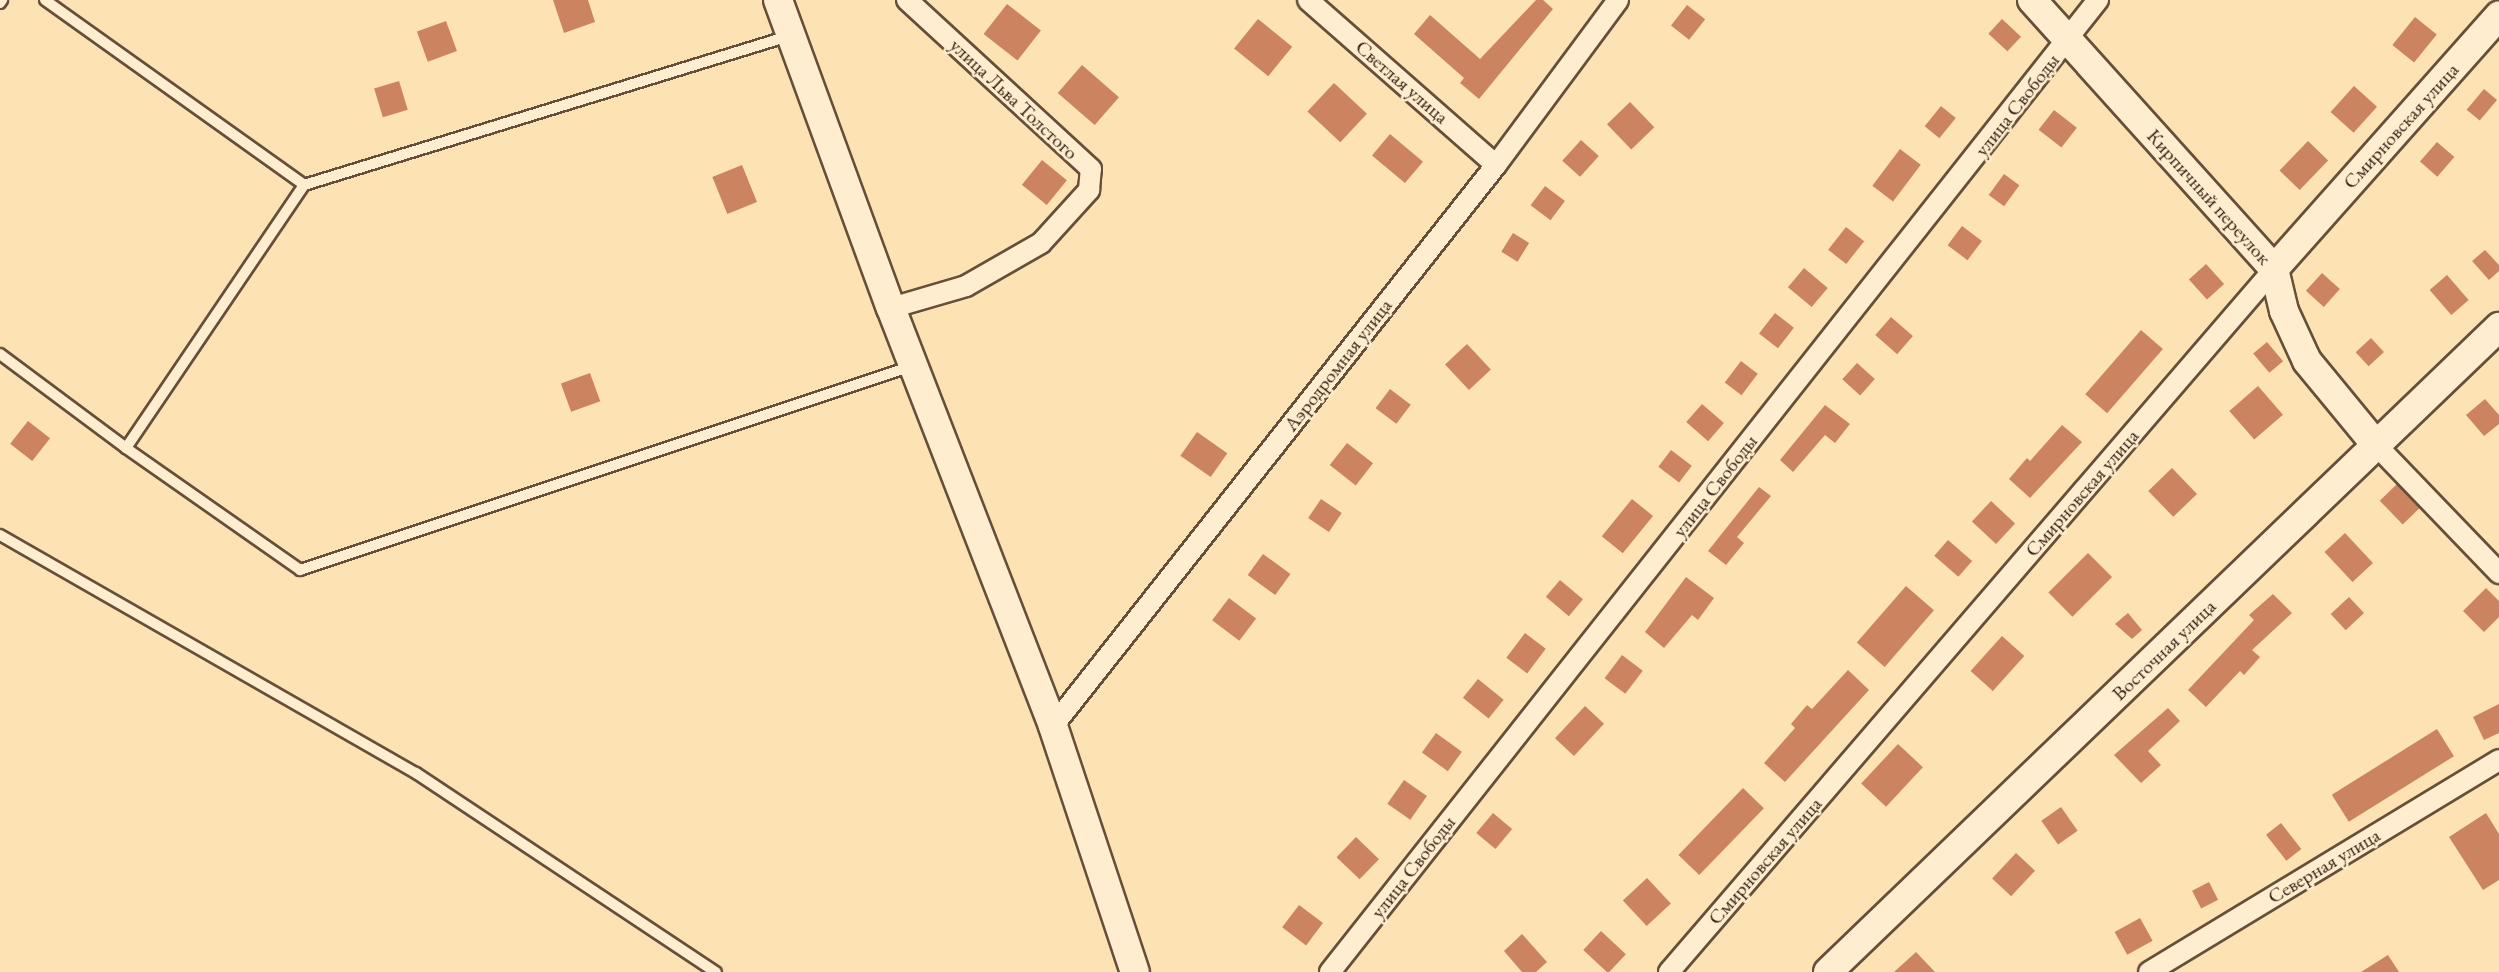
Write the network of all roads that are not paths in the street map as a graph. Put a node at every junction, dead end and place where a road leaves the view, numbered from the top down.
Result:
1 (45, 0) edge
2 (778, 0) edge
3 (907, 0) edge
4 (1308, 0) edge
5 (1618, 0) edge
6 (2032, 0) edge
7 (2098, 0) edge
8 (2499, 16) edge
9 (789, 36) junction
10 (2067, 41) junction
11 (1496, 165) junction
12 (304, 185) junction
13 (2274, 269) junction
14 (891, 308) junction
15 (2499, 327) edge
16 (0, 354) edge
17 (913, 365) junction
18 (2376, 445) junction
19 (126, 448) junction
20 (0, 534) edge
21 (2499, 573) edge
22 (1053, 726) junction
23 (2499, 760) edge
24 (716, 972) edge
25 (1135, 972) edge
26 (1330, 972) edge
27 (1669, 972) edge
28 (1828, 972) edge
29 (2149, 972) edge

1 - 12 lane
2 - 9 street
3 - 14 street, улица Льва Толстого
4 - 11 street, Светлая улица
5 - 11 street, Аэродромная улица
6 - 10 street, Кирпичный переулок
7 - 10 street, улица Свободы
8 - 13 street, Смирновская улица
9 - 12 lane
9 - 14 street
10 - 13 street, Кирпичный переулок
10 - 26 street, улица Свободы
11 - 22 street, Аэродромная улица
12 - 19 lane
13 - 18 street, Кирпичный переулок
13 - 27 street, Смирновская улица
14 - 17 street
15 - 18 street, Восточная улица
16 - 19 lane
17 - 19 lane
17 - 22 street
18 - 21 street, Кирпичный переулок
18 - 28 street, Восточная улица
20 - 24 lane
22 - 25 street
23 - 29 street, Северная улица

